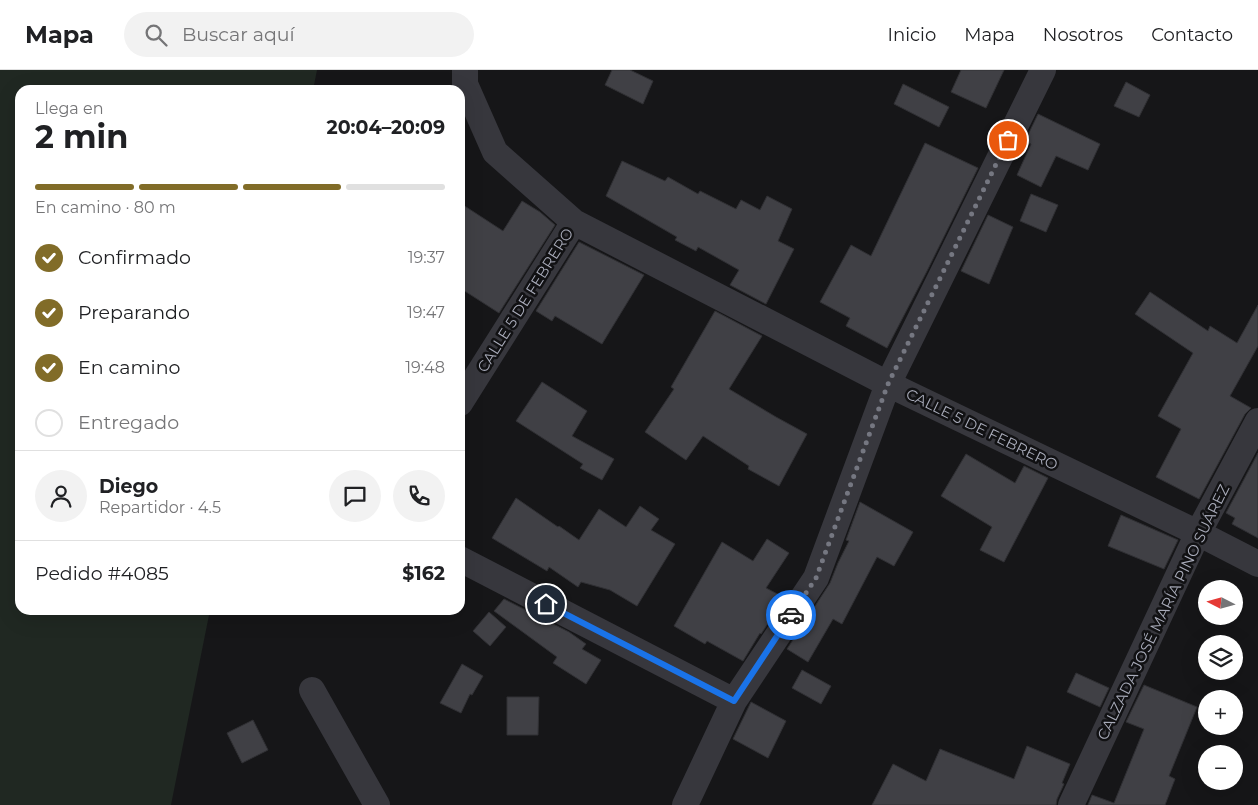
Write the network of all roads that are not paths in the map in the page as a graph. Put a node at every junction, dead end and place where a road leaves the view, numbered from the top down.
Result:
1 (465, 70) edge
2 (1043, 70) edge
3 (574, 222) junction
4 (888, 384) junction
5 (465, 395) edge
6 (1258, 421) edge
7 (1198, 533) junction
8 (465, 562) edge
9 (1258, 564) edge
10 (312, 690) dead end
11 (734, 701) junction
12 (377, 805) edge
13 (685, 805) edge
14 (1071, 805) edge

1 - 3 street, CALLE 5 DE FEBRERO
2 - 4 street
3 - 4 street, CALLE 5 DE FEBRERO
3 - 5 street, CALLE 5 DE FEBRERO
4 - 7 street, CALLE 5 DE FEBRERO
4 - 11 street
6 - 7 street, CALZADA JOSÉ MARÍA PINO SUÁREZ
7 - 9 street, CALLE 5 DE FEBRERO
7 - 14 street, CALZADA JOSÉ MARÍA PINO SUÁREZ
8 - 11 street
10 - 12 street
11 - 13 street

